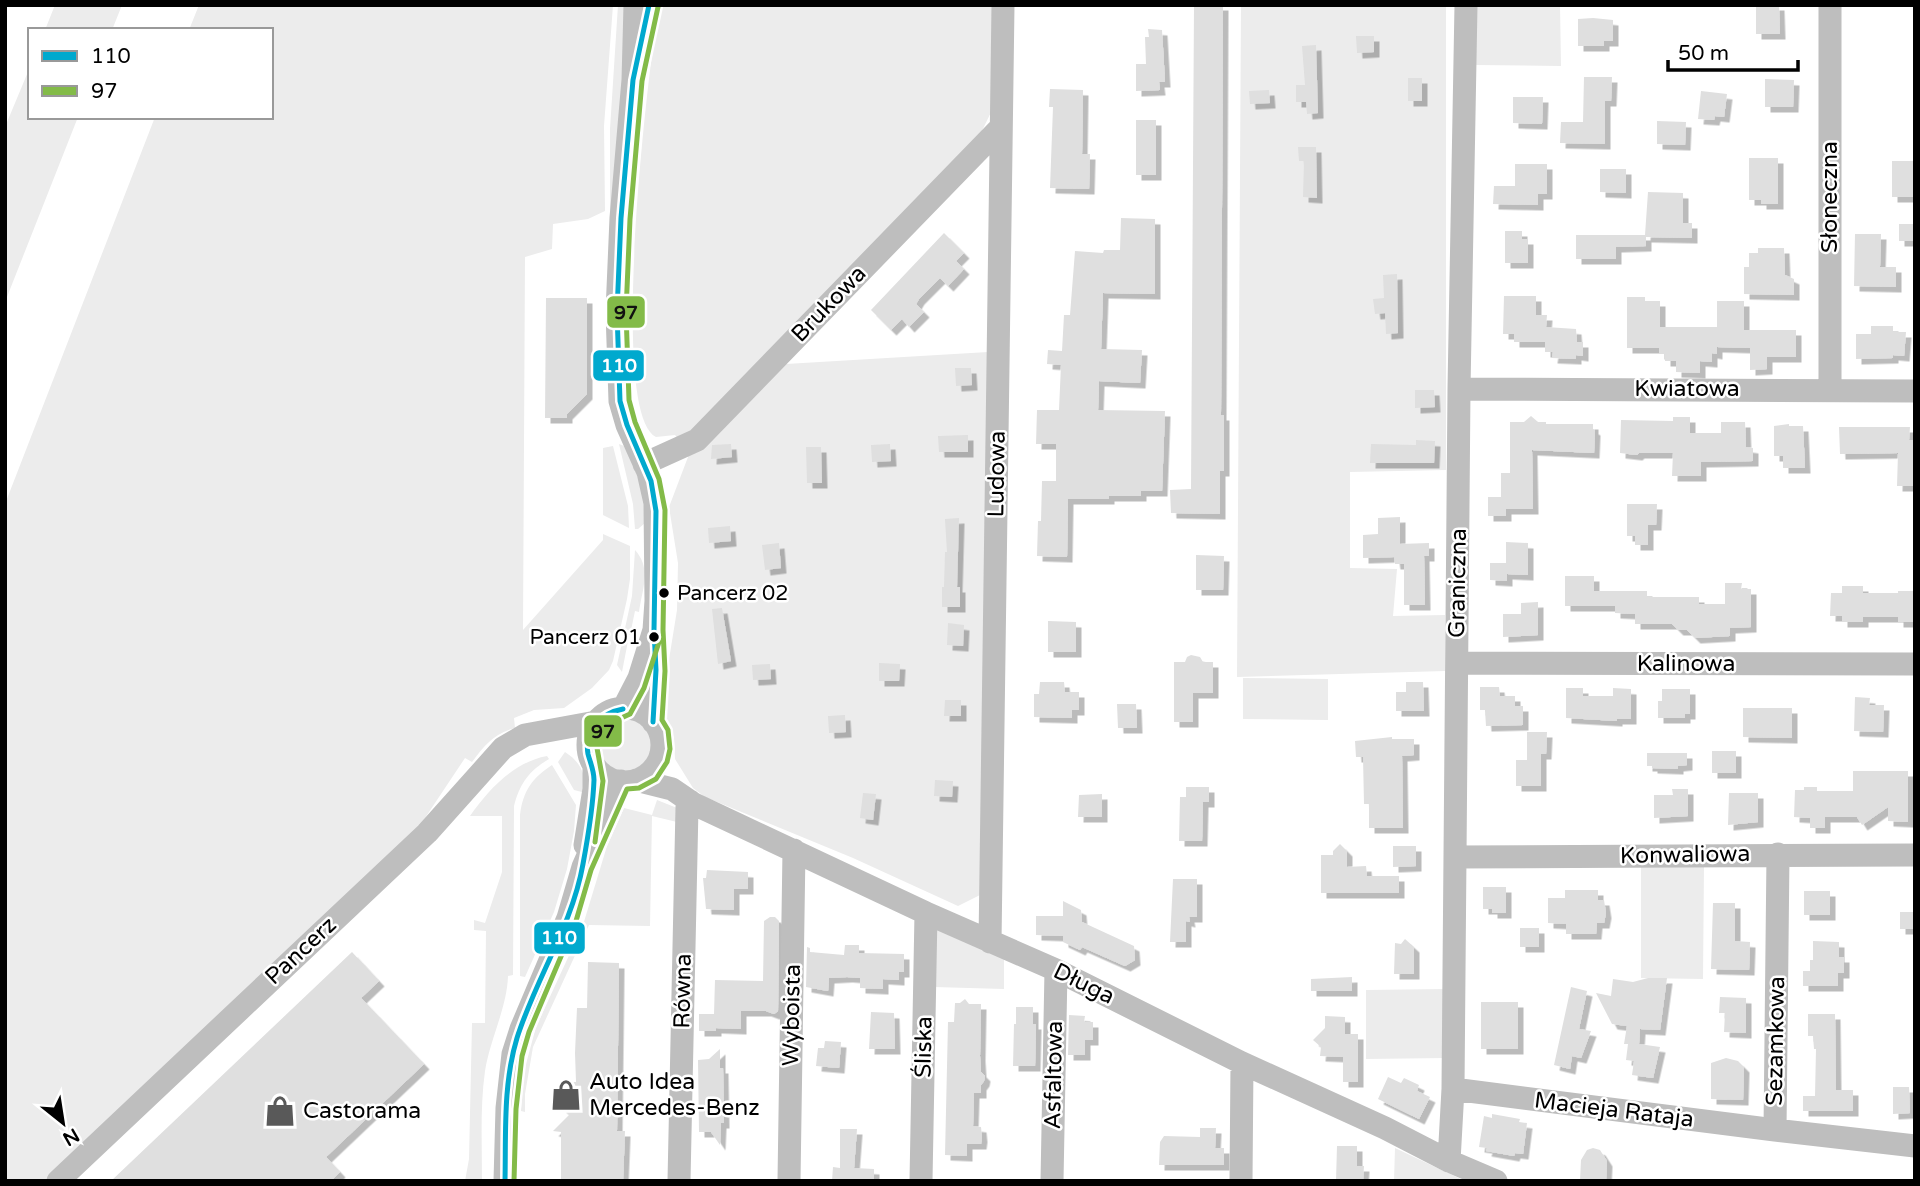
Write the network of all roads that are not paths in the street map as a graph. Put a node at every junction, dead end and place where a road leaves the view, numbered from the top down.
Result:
1 (635, 5) edge
2 (649, 5) edge
3 (1003, 5) edge
4 (1466, 5) edge
5 (1829, 5) edge
6 (633, 80) junction
7 (1002, 127) junction
8 (1459, 389) junction
9 (1830, 390) junction
10 (1915, 391) edge
11 (645, 464) junction
12 (654, 630) junction
13 (1457, 663) junction
14 (1915, 664) edge
15 (623, 709) junction
16 (596, 722) junction
17 (653, 722) junction
18 (547, 732) junction
19 (591, 758) junction
20 (659, 758) junction
21 (628, 781) junction
22 (681, 795) junction
23 (794, 850) junction
24 (1778, 854) junction
25 (1915, 855) edge
26 (1455, 857) junction
27 (583, 867) junction
28 (926, 913) junction
29 (990, 942) junction
30 (1056, 970) junction
31 (1242, 1063) junction
32 (1453, 1089) junction
33 (1775, 1130) junction
34 (1915, 1146) edge
35 (1449, 1161) junction
36 (58, 1181) edge
37 (505, 1181) edge
38 (678, 1181) edge
39 (789, 1181) edge
40 (921, 1181) edge
41 (1052, 1181) edge
42 (1241, 1181) edge
43 (1496, 1181) edge

1 - 6 street
2 - 6 street
3 - 7 street, Ludowa
4 - 8 street, Graniczna
5 - 9 street, Słoneczna
6 - 11 street
7 - 11 street, Brukowa
7 - 29 street, Ludowa
8 - 9 street, Kwiatowa
8 - 13 street, Graniczna
9 - 10 street, Kwiatowa
11 - 12 street
12 - 15 street
12 - 17 street
13 - 14 street, Kalinowa
13 - 26 street, Graniczna
15 - 16 street
15 - 17 street
16 - 18 street, Pancerz
16 - 19 street
17 - 20 street
18 - 19 street
18 - 36 street, Pancerz
19 - 21 street
19 - 27 street
20 - 21 street
20 - 22 street
21 - 22 street, Długa
21 - 27 street
22 - 23 street, Długa
22 - 38 street, Równa
23 - 28 street, Długa
23 - 39 street, Wyboista
24 - 25 street, Konwaliowa
24 - 26 street, Konwaliowa
24 - 33 street, Sezamkowa
26 - 32 street, Graniczna
27 - 37 street
28 - 29 street, Długa
28 - 40 street, Śliska
29 - 30 street, Długa
30 - 31 street, Długa
30 - 41 street, Asfaltowa
31 - 35 street, Długa
31 - 42 street
32 - 33 street, Macieja Rataja
32 - 35 street, Graniczna
33 - 34 street, Sezamkowa
35 - 43 street, Długa

